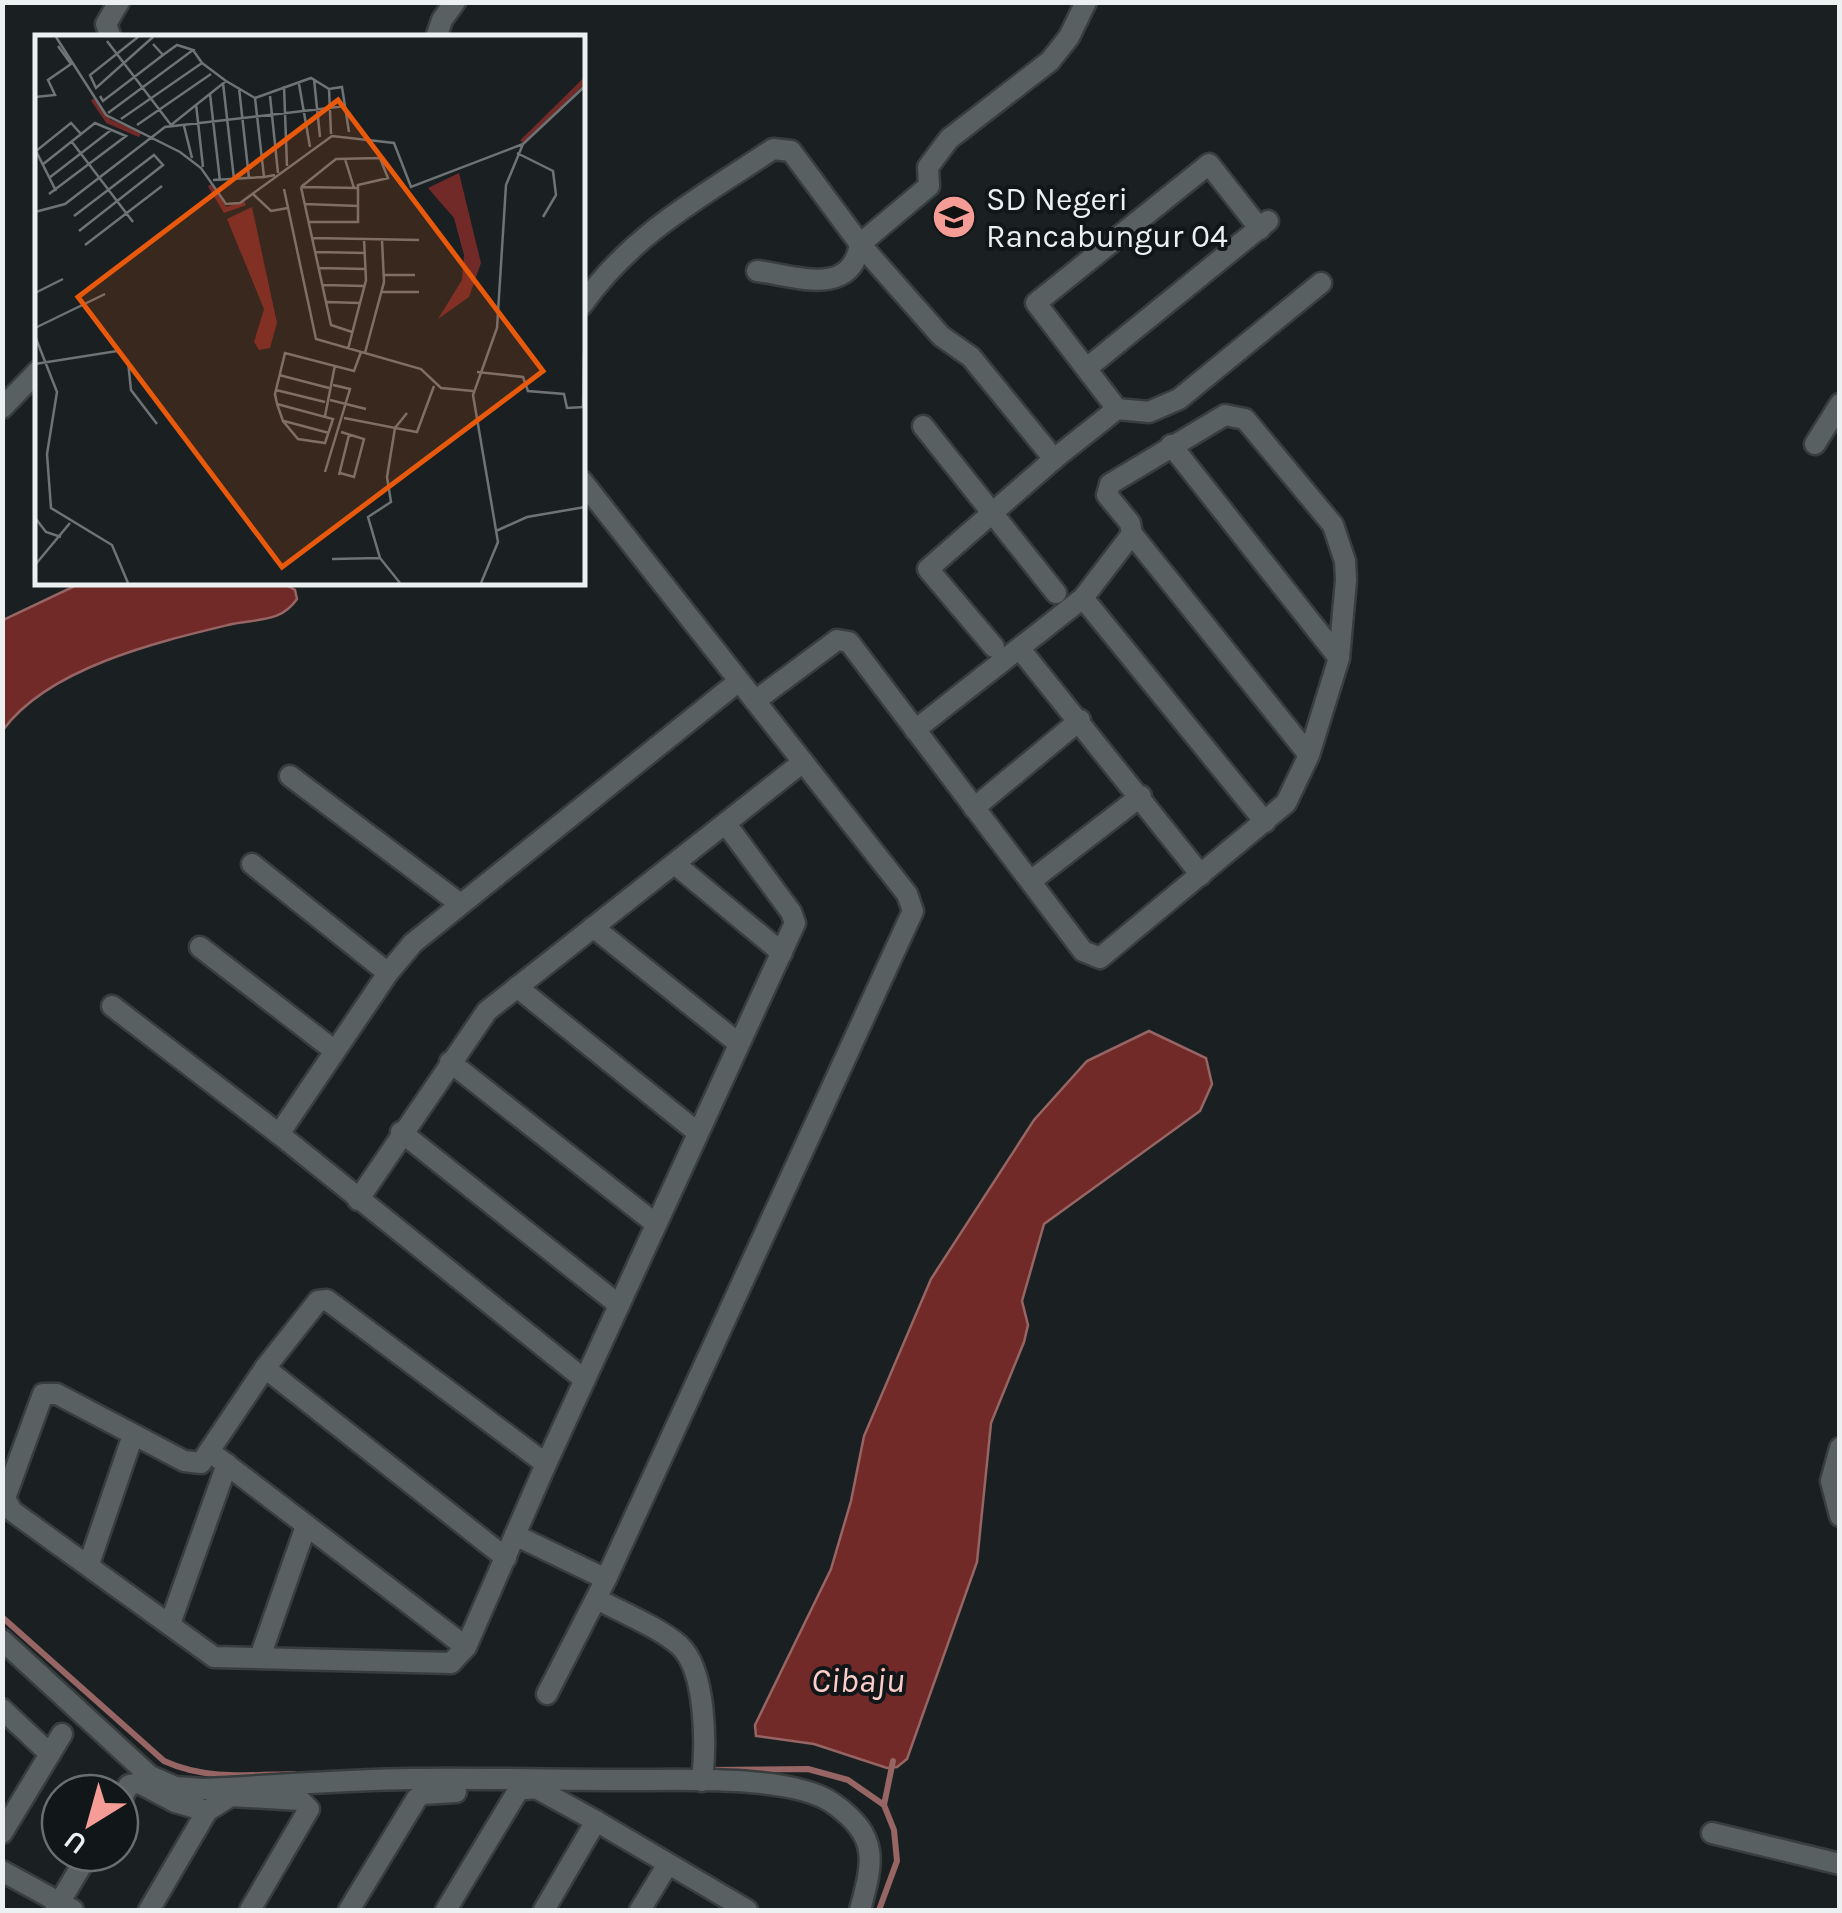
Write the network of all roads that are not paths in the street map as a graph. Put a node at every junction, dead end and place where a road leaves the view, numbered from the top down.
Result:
1 (118, 2) edge
2 (456, 2) edge
3 (1086, 2) edge
4 (110, 35) edge
5 (437, 35) edge
6 (860, 244) junction
7 (757, 271) dead end
8 (1322, 283) dead end
9 (585, 300) edge
10 (1087, 368) junction
11 (35, 374) edge
12 (1840, 404) edge
13 (2, 408) edge
14 (1116, 408) junction
15 (923, 426) dead end
16 (1815, 444) dead end
17 (1171, 445) junction
18 (1054, 458) junction
19 (585, 485) edge
20 (992, 514) junction
21 (1132, 534) junction
22 (1056, 593) dead end
23 (1083, 598) junction
24 (994, 647) dead end
25 (1020, 648) junction
26 (1339, 658) junction
27 (738, 682) junction
28 (755, 701) junction
29 (1080, 720) junction
30 (915, 730) junction
31 (1309, 755) junction
32 (803, 762) junction
33 (290, 776) dead end
34 (1141, 796) junction
35 (974, 808) junction
36 (1265, 822) junction
37 (726, 824) junction
38 (252, 864) dead end
39 (674, 864) junction
40 (1201, 875) junction
41 (1032, 880) junction
42 (459, 902) junction
43 (593, 927) junction
44 (200, 947) dead end
45 (782, 953) junction
46 (388, 973) junction
47 (517, 986) junction
48 (112, 1006) dead end
49 (738, 1043) junction
50 (334, 1051) junction
51 (450, 1062) junction
52 (401, 1132) junction
53 (697, 1132) junction
54 (279, 1134) junction
55 (358, 1200) junction
56 (656, 1224) junction
57 (619, 1305) junction
58 (265, 1368) junction
59 (585, 1380) junction
60 (133, 1435) junction
61 (1840, 1448) edge
62 (209, 1451) junction
63 (227, 1464) junction
64 (546, 1464) junction
65 (1840, 1516) edge
66 (306, 1526) junction
67 (515, 1535) junction
68 (506, 1558) junction
69 (89, 1564) junction
70 (606, 1579) junction
71 (596, 1599) junction
72 (170, 1624) junction
73 (2, 1640) edge
74 (466, 1647) junction
75 (260, 1657) junction
76 (546, 1694) dead end
77 (2, 1709) edge
78 (62, 1734) dead end
79 (50, 1754) junction
80 (702, 1781) junction
81 (140, 1784) edge
82 (519, 1789) junction
83 (208, 1811) junction
84 (596, 1821) junction
85 (1712, 1832) dead end
86 (2, 1833) edge
87 (668, 1864) junction
88 (1840, 1864) edge
89 (2, 1870) edge
90 (79, 1873) edge
91 (62, 1908) edge
92 (741, 1909) edge
93 (149, 1910) edge
94 (250, 1910) edge
95 (349, 1910) edge
96 (446, 1910) edge
97 (544, 1910) edge
98 (640, 1910) edge
99 (860, 1910) edge

1 - 4 street
2 - 5 street
3 - 6 street
6 - 7 street
6 - 9 street
6 - 18 street
8 - 14 street
10 - 10 street
10 - 14 street
11 - 13 street
12 - 16 street
14 - 18 street
15 - 20 street
17 - 21 street
17 - 26 street
17 - 26 street
18 - 20 street
19 - 27 street
20 - 22 street
20 - 24 street
21 - 23 street
21 - 31 street
23 - 25 street
23 - 36 street
25 - 29 street
25 - 30 street
26 - 31 street
27 - 28 street
27 - 42 street
28 - 30 street
28 - 32 street
29 - 34 street
29 - 35 street
30 - 35 street
31 - 36 street
32 - 37 street
32 - 70 street
33 - 42 street
34 - 40 street
34 - 41 street
35 - 41 street
36 - 40 street
37 - 39 street
37 - 45 street
38 - 46 street
39 - 43 street
39 - 45 street
40 - 41 street
42 - 46 street
43 - 47 street
43 - 49 street
44 - 50 street
45 - 49 street
46 - 50 street
47 - 51 street
47 - 53 street
48 - 54 street
49 - 53 street
50 - 54 street
51 - 52 street
51 - 56 street
52 - 55 street
52 - 57 street
53 - 56 street
54 - 55 street
55 - 59 street
56 - 57 street
57 - 59 street
58 - 62 street
58 - 64 street
58 - 68 street
59 - 64 street
60 - 62 street
60 - 69 street
60 - 69 street
61 - 65 street
62 - 63 street
63 - 66 street
63 - 72 street
64 - 67 street
66 - 74 street
66 - 75 street
67 - 68 street
67 - 70 street
68 - 74 street
69 - 72 street
70 - 71 street
71 - 76 street
71 - 80 street
72 - 75 street
73 - 80 street
74 - 75 street
77 - 79 street
78 - 79 street
79 - 86 street
80 - 99 street
81 - 83 street
82 - 84 street
82 - 95 street
82 - 96 street
83 - 93 street
83 - 94 street
84 - 87 street
84 - 97 street
85 - 88 street
87 - 92 street
87 - 98 street
89 - 91 street
90 - 91 street

